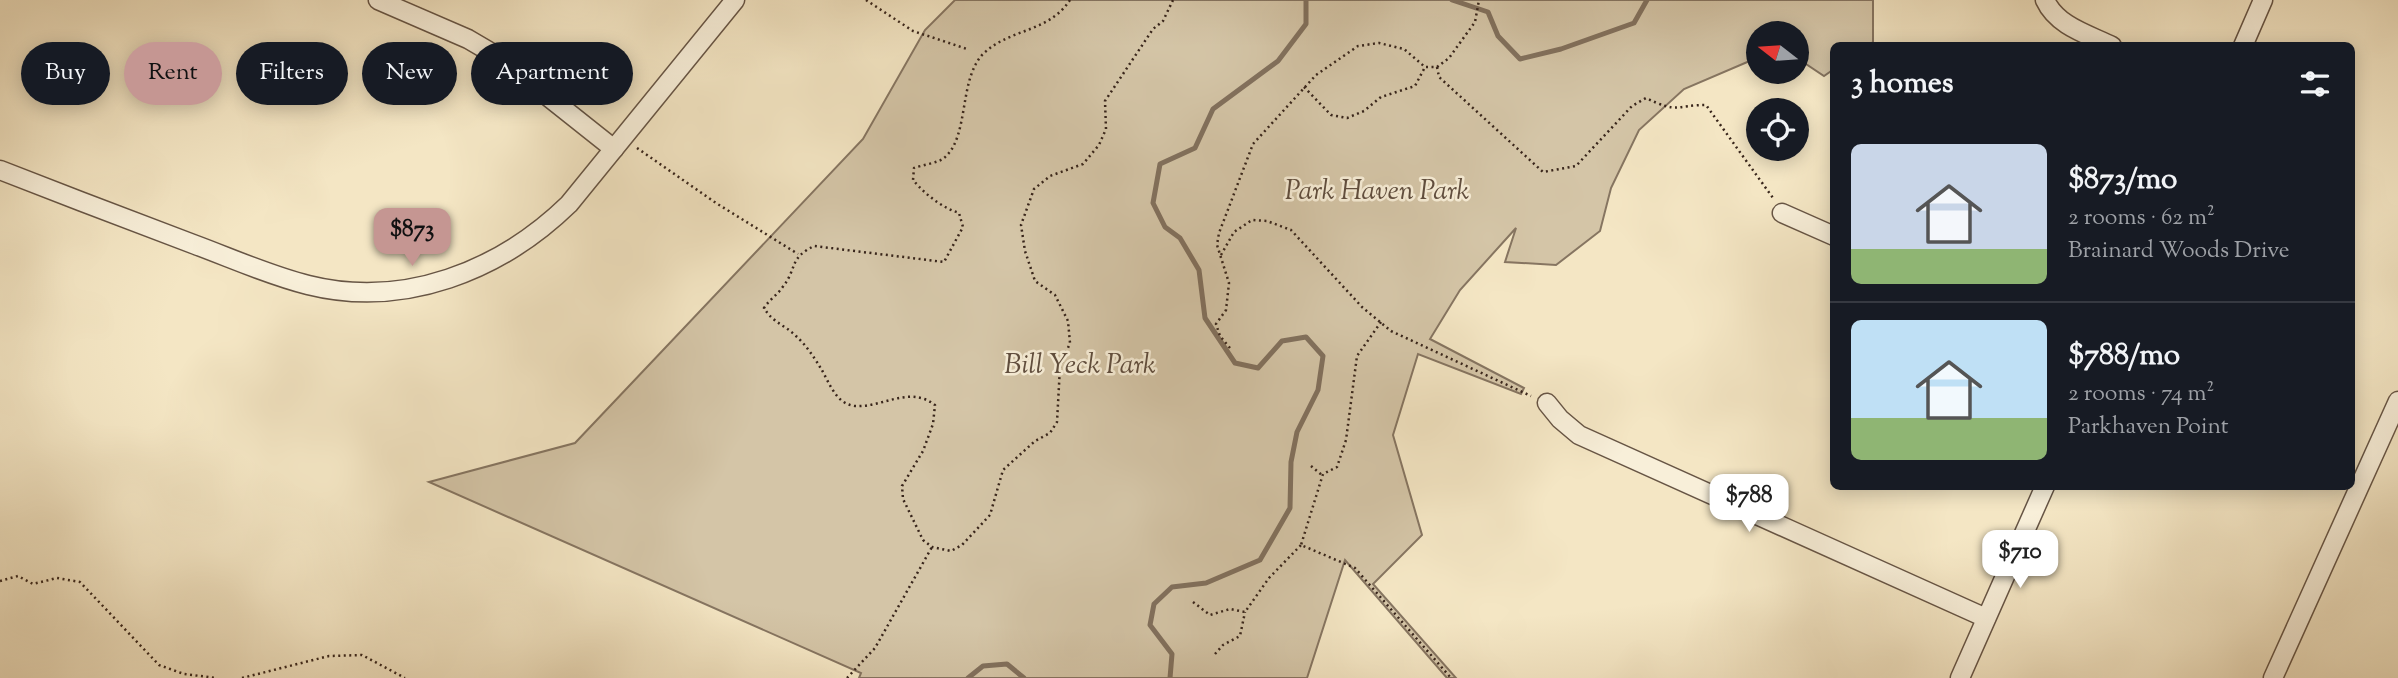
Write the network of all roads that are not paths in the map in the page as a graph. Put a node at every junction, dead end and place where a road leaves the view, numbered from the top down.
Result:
1 (378, 0) edge
2 (735, 0) edge
3 (2045, 0) edge
4 (2263, 0) edge
5 (2103, 42) edge
6 (2245, 42) edge
7 (618, 144) junction
8 (0, 170) edge
9 (1782, 213) road end
10 (1830, 234) edge
11 (2398, 401) edge
12 (1547, 403) road end
13 (2043, 490) edge
14 (1986, 618) junction
15 (1959, 678) edge
16 (2273, 678) edge

1 - 7 street
2 - 7 street
3 - 5 street
4 - 6 street
7 - 8 street
9 - 10 street
11 - 16 street
12 - 14 street
13 - 14 street
14 - 15 street

